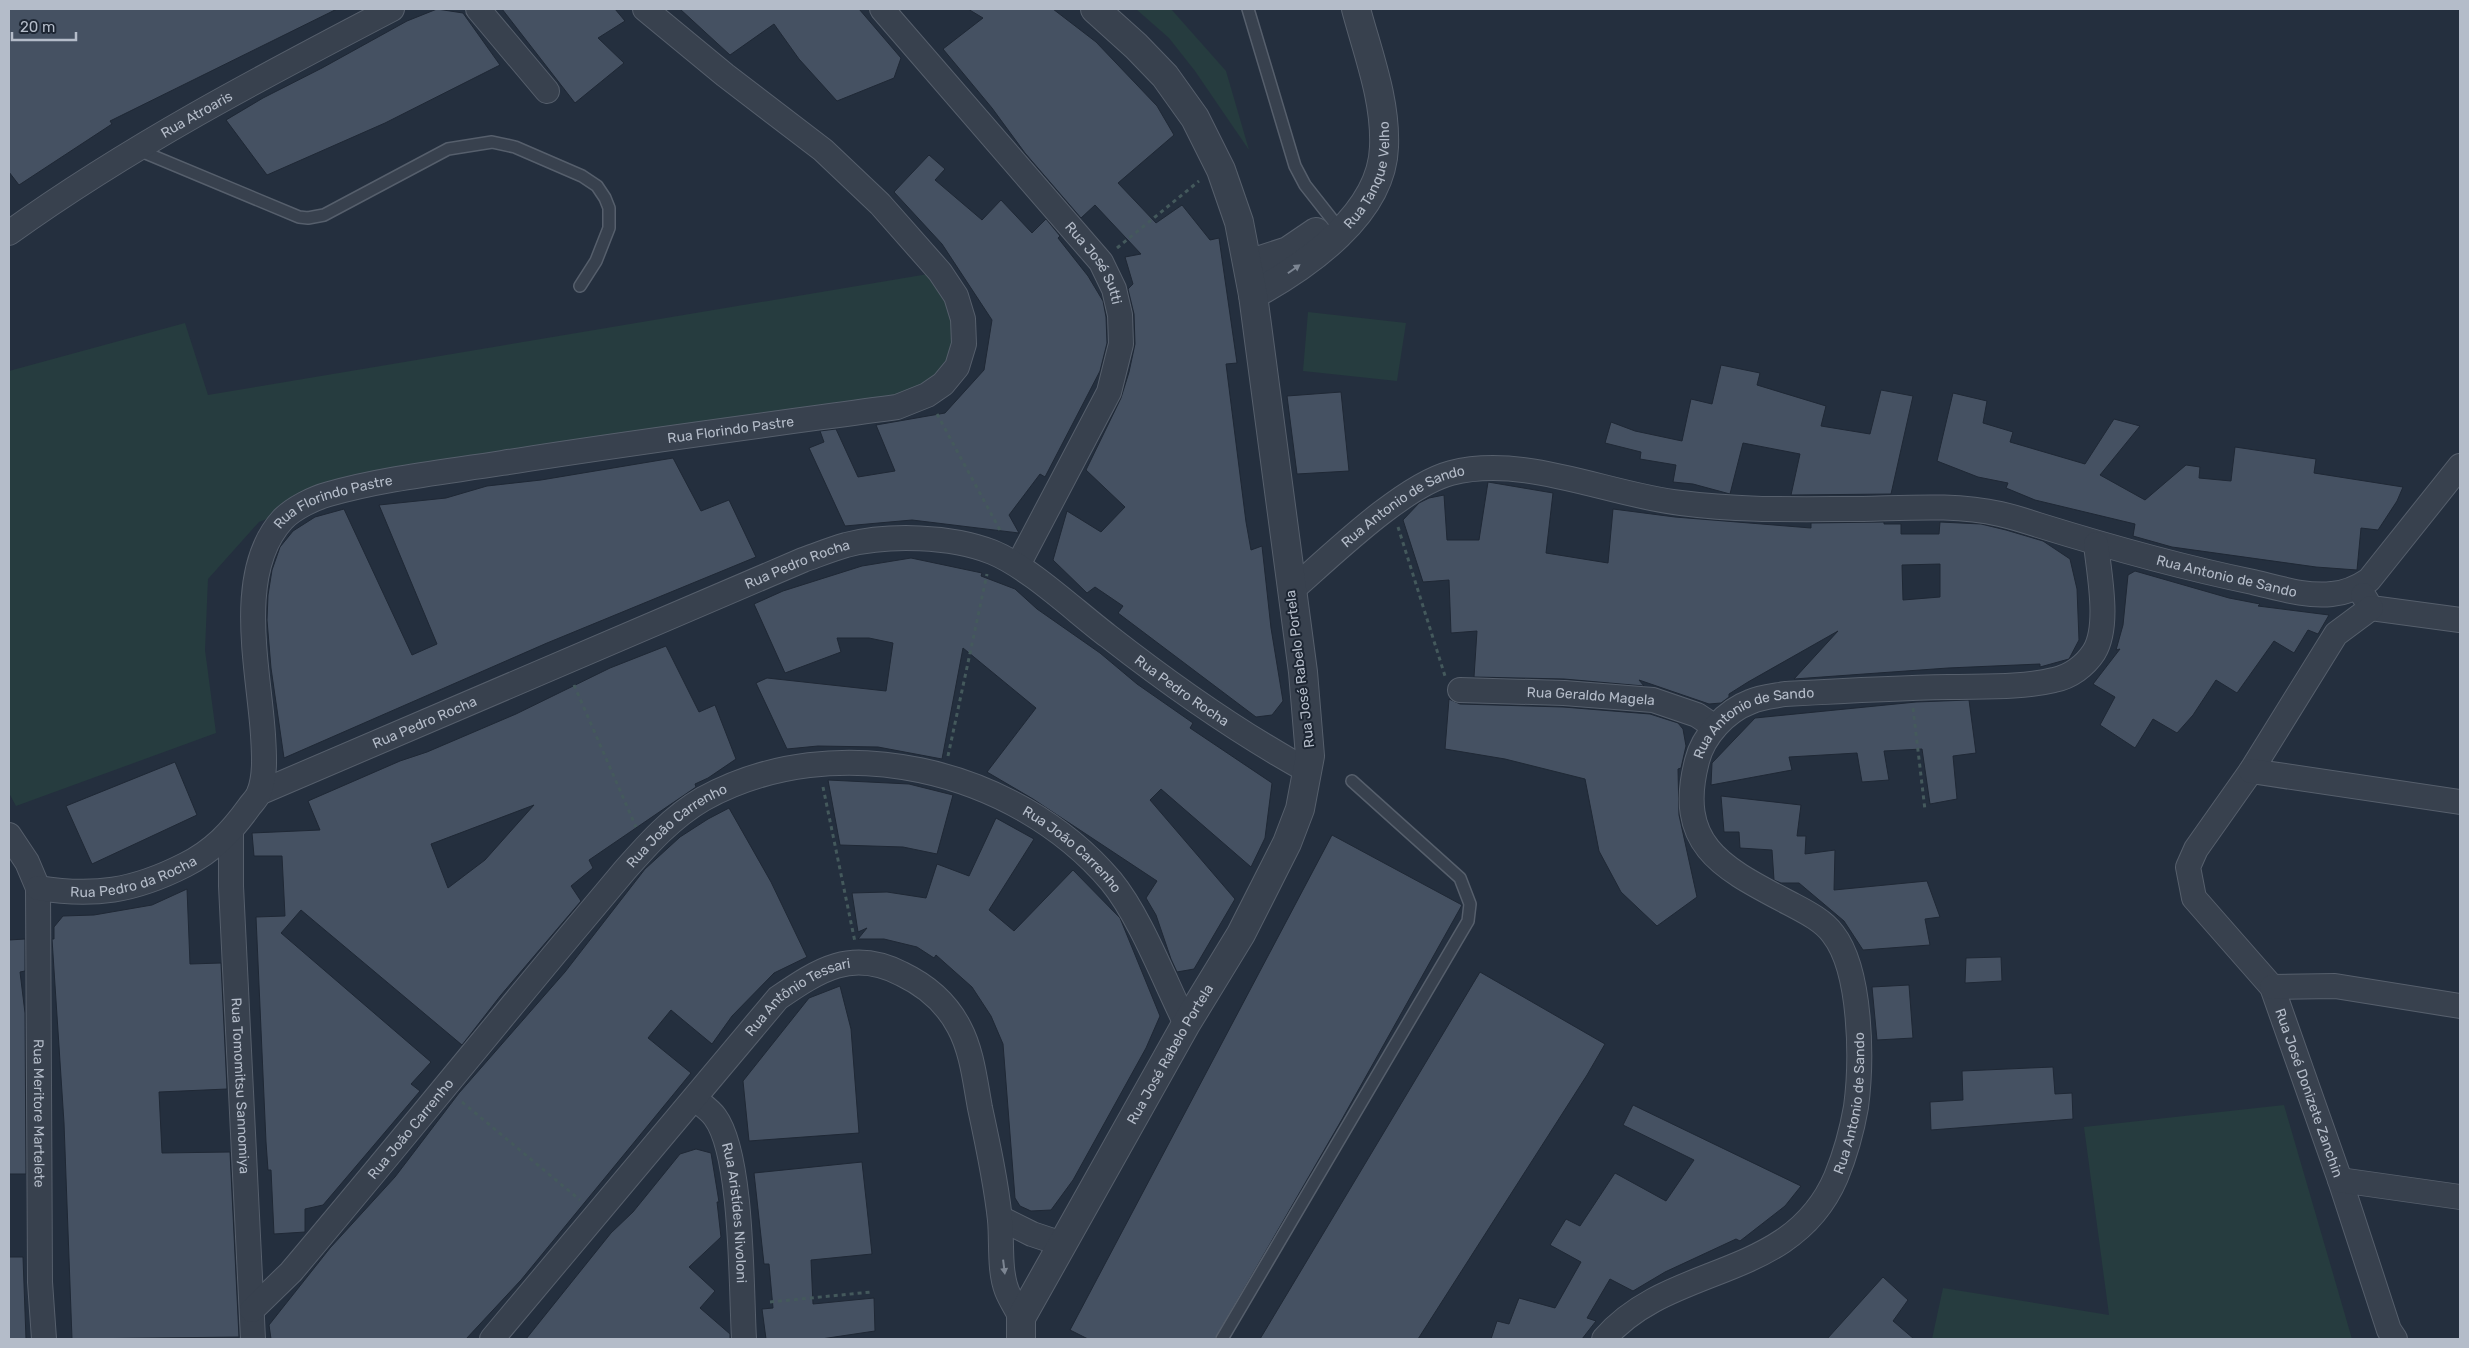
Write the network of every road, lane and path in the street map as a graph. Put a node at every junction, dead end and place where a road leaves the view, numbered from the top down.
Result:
1 (392, 9) edge
2 (478, 9) edge
3 (645, 9) edge
4 (882, 9) edge
5 (1095, 9) edge
6 (1248, 9) edge
7 (1342, 9) edge
8 (1356, 9) edge
9 (547, 91) dead end
10 (134, 149) junction
11 (1200, 180) dead end
12 (1336, 225) junction
13 (9, 232) edge
14 (1115, 250) dead end
15 (1248, 264) junction
16 (580, 286) dead end
17 (1253, 295) junction
18 (936, 413) dead end
19 (2460, 466) edge
20 (1391, 508) junction
21 (1002, 532) dead end
22 (2096, 544) junction
23 (1018, 565) junction
24 (988, 572) dead end
25 (2358, 587) junction
26 (1291, 591) junction
27 (2371, 608) junction
28 (2460, 620) edge
29 (574, 685) dead end
30 (1911, 688) junction
31 (1460, 690) joint
32 (1715, 727) junction
33 (946, 761) dead end
34 (1308, 771) junction
35 (2251, 771) junction
36 (1352, 780) dead end
37 (822, 782) dead end
38 (259, 793) junction
39 (2460, 802) edge
40 (1925, 810) dead end
41 (637, 830) dead end
42 (231, 832) junction
43 (9, 835) edge
44 (38, 888) junction
45 (855, 945) dead end
46 (2272, 987) junction
47 (2460, 1006) edge
48 (1186, 1024) junction
49 (456, 1096) dead end
50 (695, 1099) junction
51 (2340, 1180) junction
52 (2460, 1197) edge
53 (582, 1202) dead end
54 (1000, 1218) junction
55 (1062, 1244) junction
56 (871, 1292) dead end
57 (770, 1302) dead end
58 (252, 1310) junction
59 (1021, 1329) edge
60 (44, 1339) edge
61 (253, 1339) edge
62 (492, 1339) edge
63 (744, 1339) edge
64 (1222, 1339) edge
65 (1604, 1339) edge
66 (2395, 1339) edge

1 - 10 street, Rua Atroaris
2 - 9 street
3 - 38 street, Rua Florindo Pastre
4 - 23 street, Rua José Sutti
5 - 15 street, Rua José Rabelo Portela
6 - 12 lane
7 - 12 street, Rua Tanque Velho
8 - 12 street, Rua Tanque Velho
10 - 13 street, Rua Atroaris
10 - 16 lane
11 - 14 path
12 - 15 street, Rua Tanque Velho
17 -> 12 street, Rua Tanque Velho
15 - 17 street, Rua José Rabelo Portela
17 - 26 street, Rua José Rabelo Portela
18 - 21 path
19 - 25 street
20 - 22 street, Rua Antonio de Sando
20 - 26 street, Rua Antonio de Sando
20 - 31 path
22 - 25 street, Rua Antonio de Sando
22 - 30 street, Rua Antonio de Sando
23 - 34 street, Rua Pedro Rocha
23 - 38 street, Rua Pedro Rocha
24 - 33 path
25 - 27 street
26 - 34 street, Rua José Rabelo Portela
27 - 28 street
27 - 35 street
29 - 41 path
30 - 32 street, Rua Antonio de Sando
30 - 40 path
31 - 32 street, Rua Geraldo Magela
32 - 65 street, Rua Antonio de Sando
34 - 48 street, Rua José Rabelo Portela
35 - 39 street
35 - 46 street, Rua José Donizete Zanchin
36 - 64 lane
37 - 45 path
38 - 42 street, Rua Pedro da Rocha
42 - 44 street, Rua Pedro da Rocha
42 - 58 street, Rua Tomomitsu Sannomiya
43 - 44 street
44 - 60 street, Rua Meritore Martelete
46 - 47 street
46 - 51 street, Rua José Donizete Zanchin
48 - 55 street, Rua José Rabelo Portela
48 - 58 street, Rua João Carrenho
49 - 53 path
50 - 54 street, Rua Antônio Tessari
50 - 62 street, Rua Antônio Tessari
50 - 63 street, Rua Aristídes Nivoloni
51 - 52 street
51 - 66 street, Rua José Donizete Zanchin
54 - 55 street
54 -> 59 street, Rua Antônio Tessari
55 - 59 street, Rua José Rabelo Portela
56 - 57 path
58 - 61 street, Rua Tomomitsu Sannomiya

